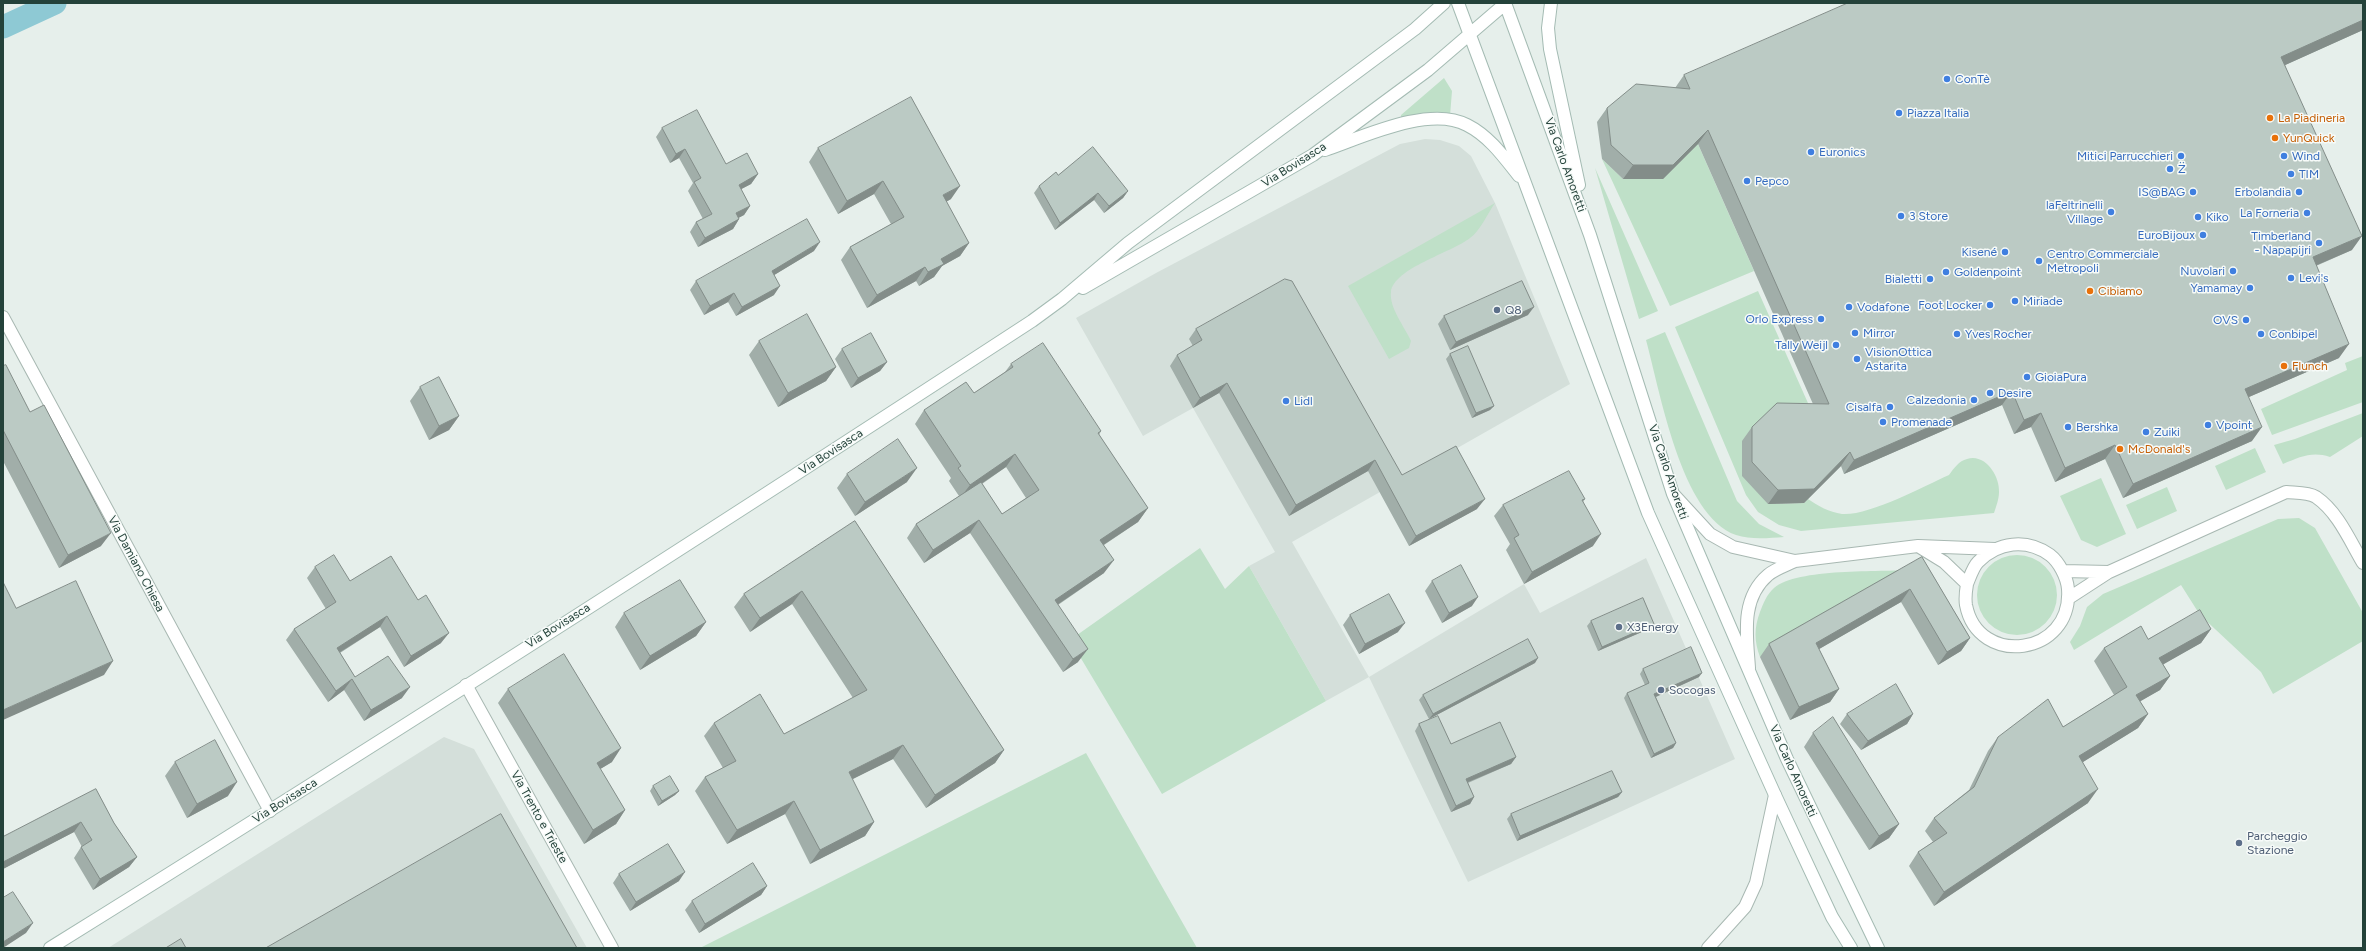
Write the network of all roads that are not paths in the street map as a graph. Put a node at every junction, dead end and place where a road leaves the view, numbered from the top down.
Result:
1 (1444, 3) edge
2 (1458, 3) edge
3 (1506, 3) edge
4 (1550, 3) edge
5 (1471, 35) junction
6 (1313, 155) junction
7 (1526, 185) junction
8 (1590, 236) junction
9 (1062, 299) junction
10 (3, 316) edge
11 (1673, 494) junction
12 (1918, 546) junction
13 (1995, 549) junction
14 (1795, 561) junction
15 (2363, 563) edge
16 (2063, 571) junction
17 (2109, 572) junction
18 (1967, 584) junction
19 (2069, 598) junction
20 (1749, 668) junction
21 (466, 685) junction
22 (1775, 795) junction
23 (270, 811) junction
24 (50, 948) edge
25 (612, 948) edge
26 (1708, 948) edge
27 (1851, 948) edge
28 (1878, 948) edge

1 - 9 street, Via Bovisasca
2 - 5 street
3 - 5 street, Via Bovisasca
3 - 8 street, Via Carlo Amoretti
4 - 8 street
5 - 6 street, Via Bovisasca
5 - 7 street
6 - 7 street
6 - 9 street, Via Bovisasca
7 - 22 street
8 - 11 street, Via Carlo Amoretti
9 - 21 street, Via Bovisasca
10 - 23 street, Via Damiano Chiesa
11 - 14 street
11 - 20 street, Via Carlo Amoretti
12 - 13 street
12 - 14 street
12 - 18 street
13 - 16 street
13 - 18 street
14 - 20 street
15 - 17 street
16 - 17 street
16 - 19 street
17 - 19 street
18 - 19 street
20 - 28 street, Via Carlo Amoretti
21 - 23 street, Via Bovisasca
21 - 25 street, Via Trento e Trieste
22 - 26 street
22 - 27 street
23 - 24 street, Via Bovisasca

